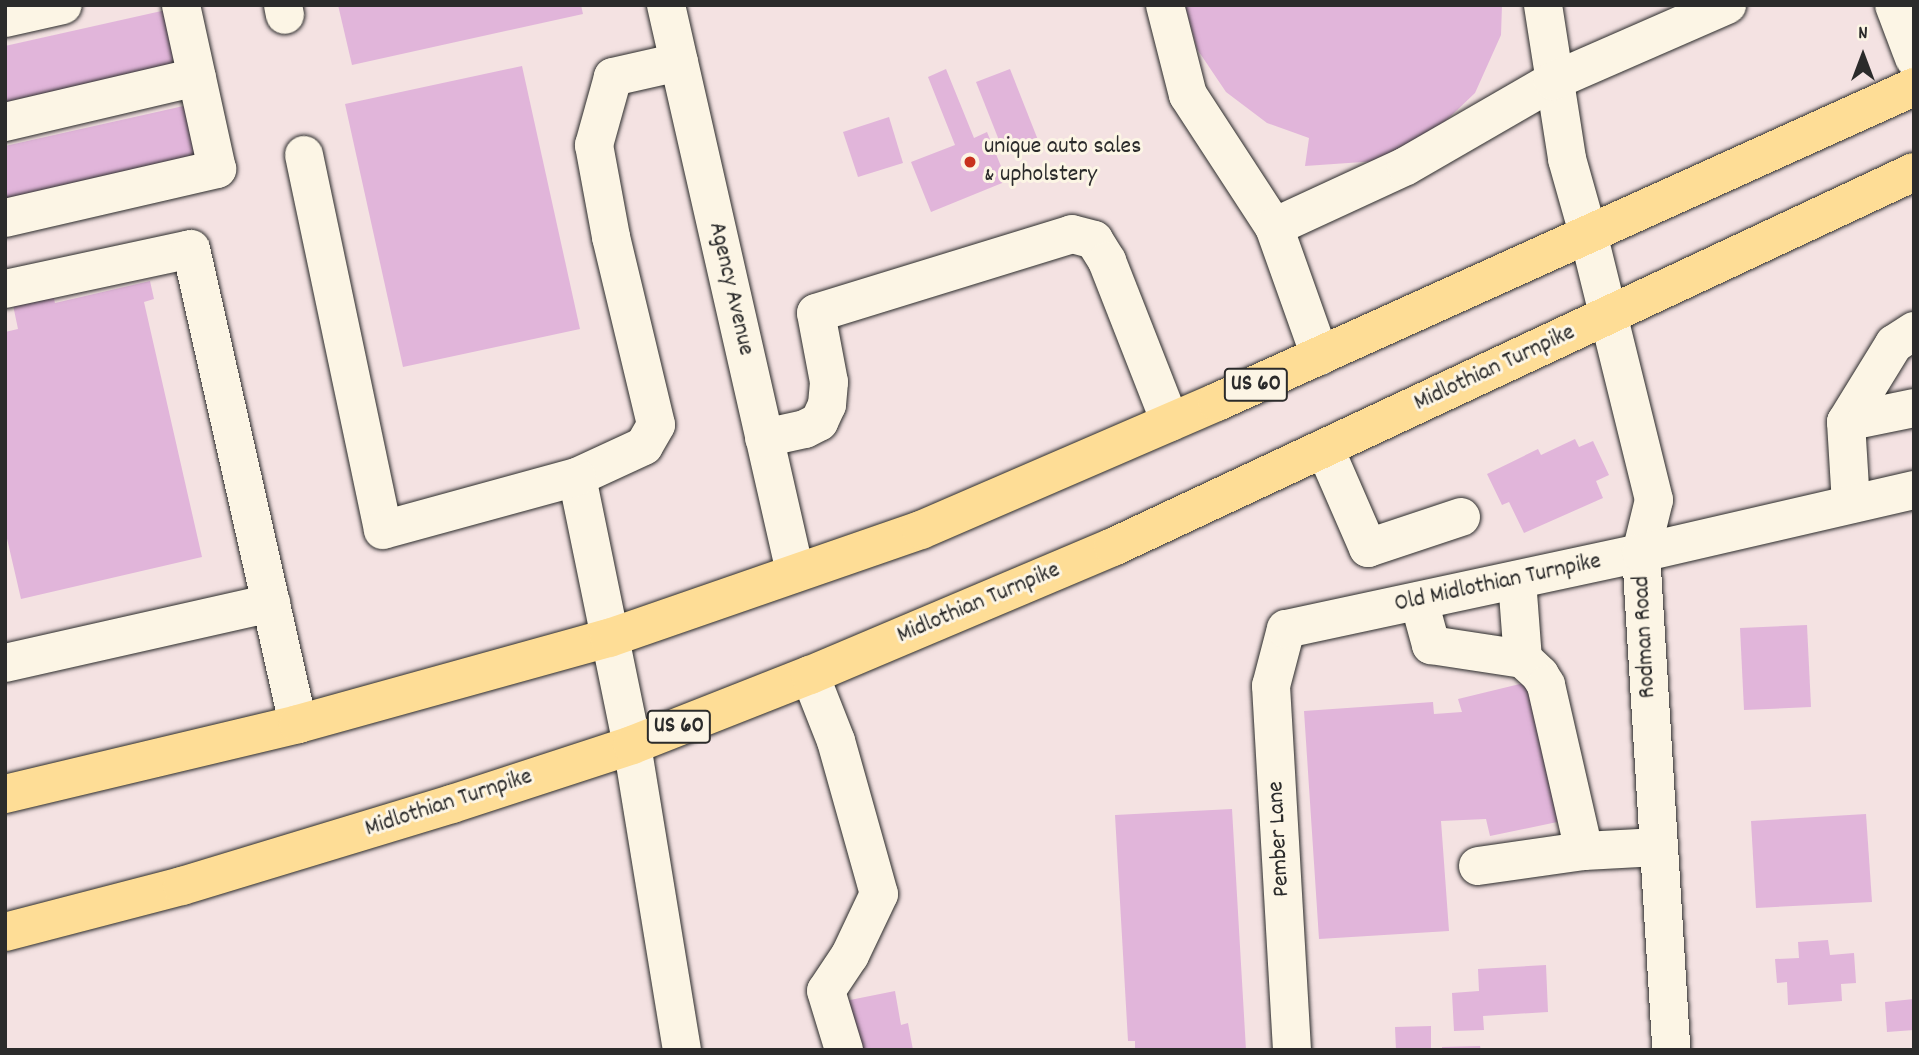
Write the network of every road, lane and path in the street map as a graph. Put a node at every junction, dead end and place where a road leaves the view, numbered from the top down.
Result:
1 (63, 5) edge
2 (181, 5) edge
3 (666, 5) edge
4 (1165, 5) edge
5 (1543, 5) edge
6 (1727, 5) edge
7 (1894, 5) edge
8 (5, 18) edge
9 (1657, 20) edge
10 (1914, 58) edge
11 (679, 62) junction
12 (197, 77) junction
13 (1553, 81) junction
14 (1914, 87) edge
15 (5, 122) edge
16 (304, 155) dead end
17 (1914, 172) edge
18 (5, 218) edge
19 (1274, 227) junction
20 (1588, 233) junction
21 (5, 289) edge
22 (1608, 316) junction
23 (1914, 331) edge
24 (1320, 356) junction
25 (1914, 408) edge
26 (1170, 422) junction
27 (1846, 422) junction
28 (764, 438) junction
29 (1325, 449) junction
30 (578, 477) junction
31 (1914, 490) edge
32 (1851, 504) junction
33 (1461, 517) dead end
34 (1640, 553) junction
35 (795, 572) junction
36 (1517, 580) junction
37 (1419, 601) junction
38 (271, 603) junction
39 (1286, 629) joint
40 (609, 638) junction
41 (1523, 659) junction
42 (5, 663) edge
43 (810, 674) junction
44 (298, 724) junction
45 (632, 745) junction
46 (5, 794) edge
47 (1658, 847) junction
48 (1584, 851) junction
49 (1478, 866) dead end
50 (5, 932) edge
51 (682, 1050) edge
52 (844, 1050) edge
53 (1292, 1050) edge
54 (1671, 1050) edge

1 - 8 street
2 - 12 street
3 - 11 street, Agency Avenue
4 - 19 street
5 - 13 street, Rodman Road
6 - 9 street
7 - 10 street
9 - 13 street
11 - 28 street, Agency Avenue
11 - 30 street
12 - 15 street
12 - 18 street
13 - 19 street
13 - 20 street, Rodman Road
14 - 20 main road, US 60
16 - 30 street
17 - 22 main road, Midlothian Turnpike / US 60
19 - 24 street
20 - 22 street, Rodman Road
20 - 24 main road, US 60
21 - 38 street
22 - 29 main road, Midlothian Turnpike / US 60
22 - 34 street, Rodman Road
23 - 27 street
24 - 26 main road, US 60
25 - 27 street
26 - 28 street
26 - 35 main road, US 60
27 - 32 street
28 - 35 street, Agency Avenue
29 - 33 street
29 - 43 main road, Midlothian Turnpike / US 60
30 - 40 street
31 - 32 street, Old Midlothian Turnpike
32 - 34 street, Old Midlothian Turnpike
34 - 36 street, Old Midlothian Turnpike
34 - 47 street, Rodman Road
35 - 40 main road, US 60
36 - 37 street, Old Midlothian Turnpike
36 - 41 street
37 - 39 street, Old Midlothian Turnpike
37 - 41 street
38 - 42 street
38 - 44 street
39 - 53 street, Pember Lane
40 - 44 main road, US 60
40 - 45 street
41 - 48 street
43 - 45 main road, Midlothian Turnpike / US 60
43 - 52 street
44 - 46 main road, US 60
45 - 50 main road, Midlothian Turnpike / US 60
45 - 51 street
47 - 48 street
47 - 54 street, Rodman Road
48 - 49 street

